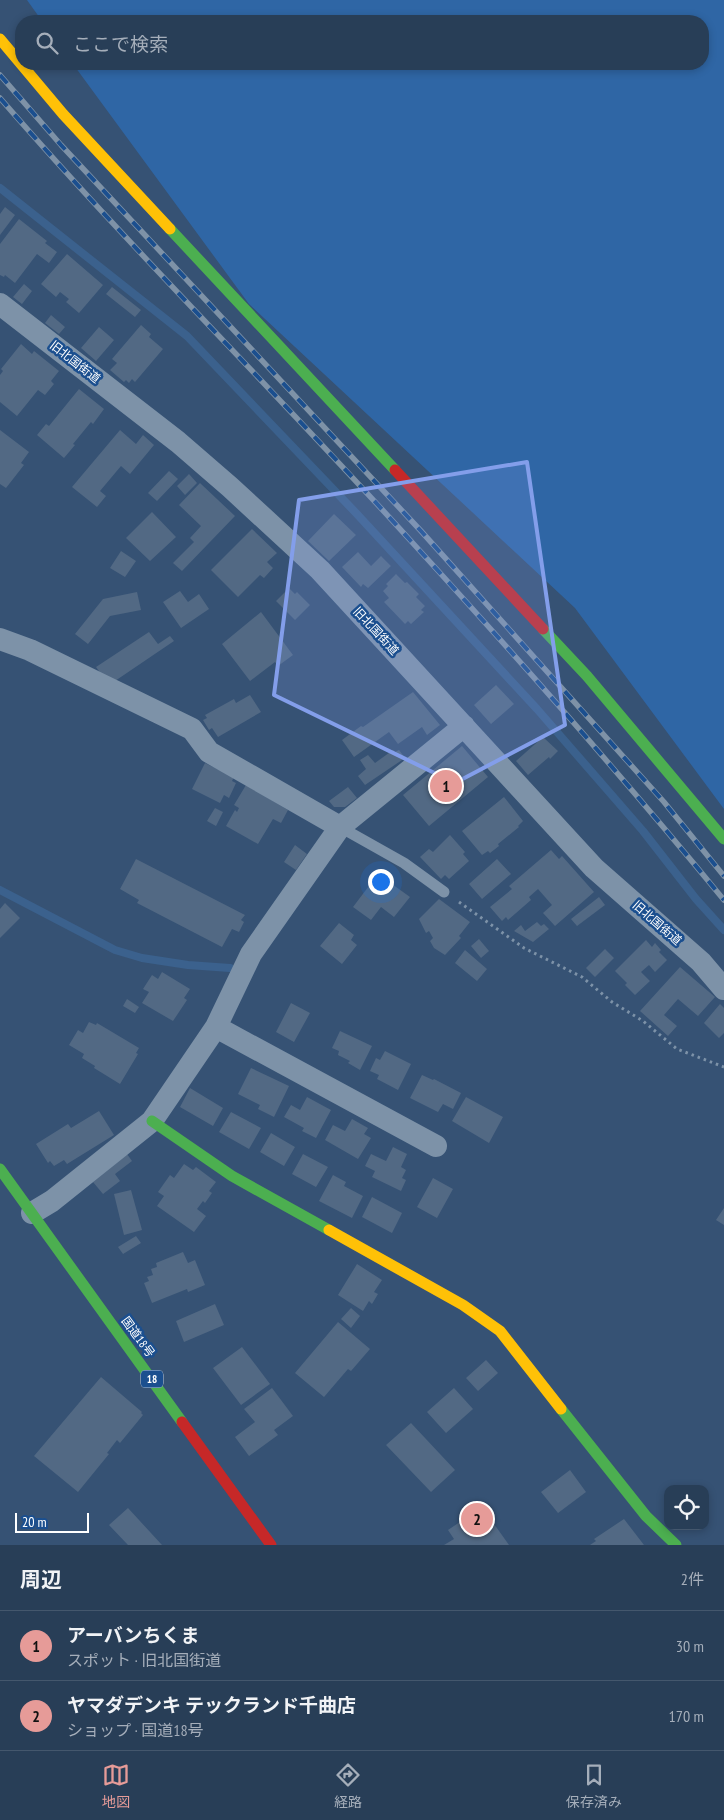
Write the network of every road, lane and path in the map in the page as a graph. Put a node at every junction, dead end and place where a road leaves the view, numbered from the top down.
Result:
1 (0, 39) edge
2 (15, 57) edge
3 (26, 70) edge
4 (0, 304) edge
5 (0, 639) edge
6 (464, 726) junction
7 (340, 827) junction
8 (724, 838) edge
9 (444, 892) joint
10 (724, 988) edge
11 (216, 1027) junction
12 (724, 1067) edge
13 (152, 1121) junction
14 (436, 1146) dead end
15 (0, 1169) edge
16 (32, 1212) junction
17 (271, 1545) edge
18 (676, 1545) edge

1 - 2 main road
3 - 8 main road
4 - 6 street, 旧北国街道
5 - 7 street
6 - 7 street
6 - 10 street, 旧北国街道
7 - 9 lane
7 - 11 street
9 - 12 path
11 - 13 street
11 - 14 street
13 - 16 street
13 - 18 main road
15 - 16 main road, 国道18号 / 18
16 - 17 main road, 国道18号 / 18

